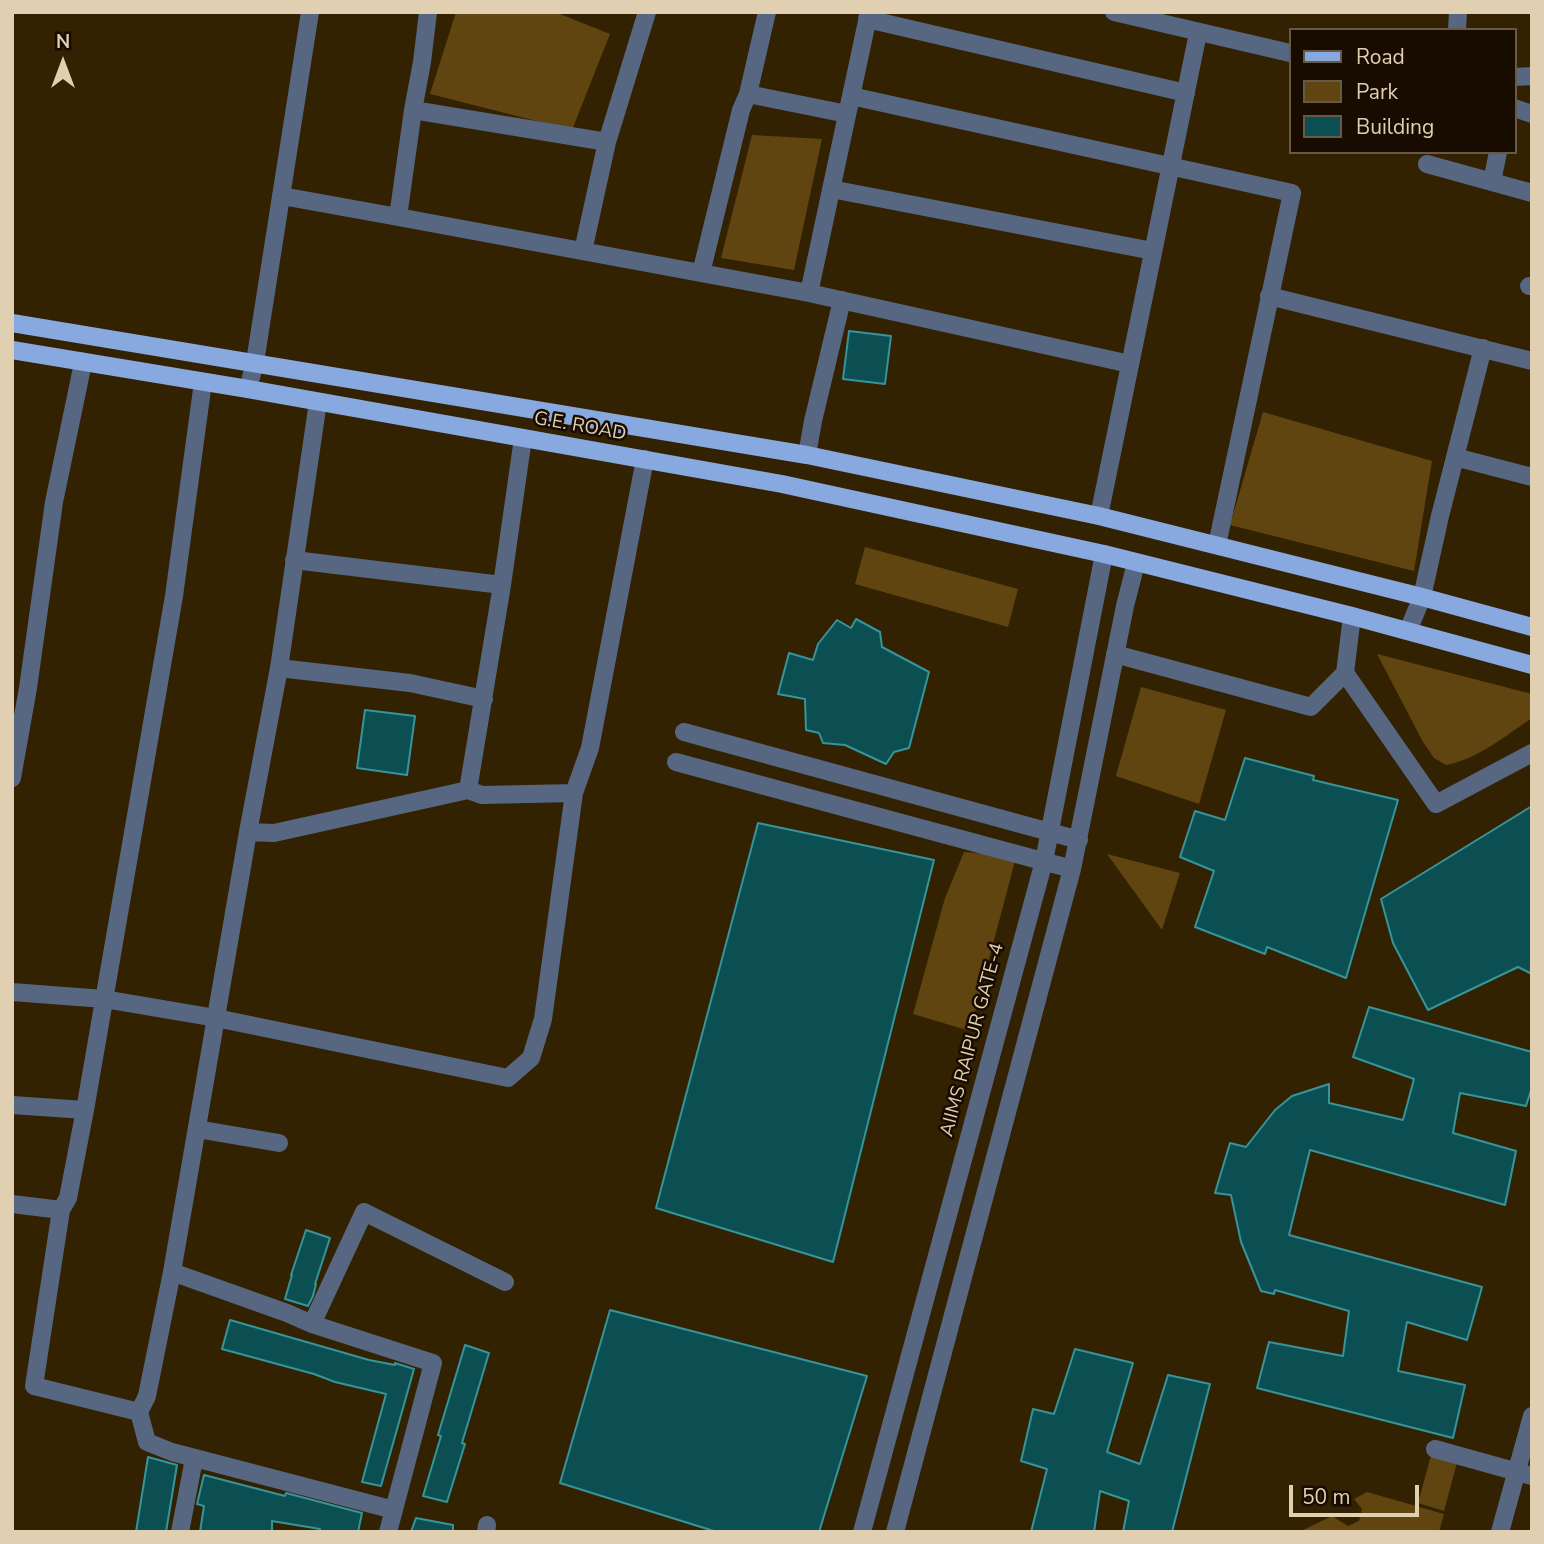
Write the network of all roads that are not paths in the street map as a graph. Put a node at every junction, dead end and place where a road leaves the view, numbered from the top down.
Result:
1 (310, 12) edge
2 (428, 12) edge
3 (647, 12) edge
4 (767, 12) edge
5 (1114, 12) edge
6 (868, 16) edge
7 (1179, 20) edge
8 (1198, 33) junction
9 (1288, 53) edge
10 (1186, 93) junction
11 (748, 94) junction
12 (851, 96) junction
13 (413, 110) junction
14 (847, 114) junction
15 (607, 142) junction
16 (1498, 154) edge
17 (1427, 164) dead end
18 (1171, 166) junction
19 (1492, 182) junction
20 (831, 189) junction
21 (1532, 193) edge
22 (282, 196) junction
23 (398, 217) junction
24 (583, 251) junction
25 (1153, 251) junction
26 (701, 273) junction
27 (809, 293) junction
28 (1269, 296) junction
29 (842, 300) junction
30 (12, 323) edge
31 (1483, 348) junction
32 (12, 350) edge
33 (81, 361) junction
34 (1532, 361) edge
35 (255, 362) junction
36 (1130, 364) junction
37 (203, 382) junction
38 (248, 389) junction
39 (318, 402) junction
40 (523, 438) junction
41 (807, 455) junction
42 (1455, 457) junction
43 (645, 459) junction
44 (1532, 477) edge
45 (1100, 516) junction
46 (1217, 545) junction
47 (1104, 554) junction
48 (294, 560) junction
49 (1136, 563) junction
50 (502, 585) junction
51 (1422, 597) junction
52 (1352, 616) junction
53 (1532, 627) edge
54 (1408, 631) junction
55 (1115, 654) junction
56 (1532, 665) edge
57 (279, 668) junction
58 (1345, 673) junction
59 (484, 699) junction
60 (684, 732) dead end
61 (1532, 753) edge
62 (676, 762) dead end
63 (12, 778) edge
64 (468, 790) junction
65 (574, 793) junction
66 (248, 832) junction
67 (1051, 832) junction
68 (1079, 840) junction
69 (1044, 861) junction
70 (1072, 869) junction
71 (12, 992) edge
72 (104, 999) junction
73 (216, 1018) junction
74 (12, 1105) edge
75 (85, 1110) junction
76 (197, 1129) junction
77 (279, 1143) dead end
78 (12, 1204) edge
79 (61, 1210) junction
80 (172, 1272) junction
81 (505, 1282) dead end
82 (312, 1324) junction
83 (138, 1412) junction
84 (1532, 1416) edge
85 (1528, 1446) edge
86 (1435, 1449) dead end
87 (194, 1459) junction
88 (1525, 1474) edge
89 (394, 1510) junction
90 (180, 1532) edge
91 (388, 1532) edge
92 (862, 1532) edge
93 (895, 1532) edge
94 (1500, 1532) edge

1 - 22 street
2 - 13 street
3 - 15 street
4 - 11 street
5 - 7 street
6 - 10 street
6 - 12 street
7 - 8 street
8 - 9 street
8 - 10 street
10 - 18 street
11 - 14 street
11 - 26 street
12 - 14 street
12 - 18 street
13 - 15 street
13 - 23 street
14 - 20 street
15 - 24 street
16 - 19 street
17 - 19 street
18 - 25 street
18 - 28 street
19 - 21 street
20 - 25 street
20 - 27 street
22 - 23 street
22 - 35 street
23 - 24 street
24 - 26 street
25 - 36 street
26 - 27 street
27 - 29 street
28 - 31 street
28 - 46 street
29 - 36 street
29 - 41 street
30 - 35 main road
31 - 34 street
31 - 42 street
32 - 33 main road, G.E. ROAD
33 - 37 main road, G.E. ROAD
33 - 63 street
35 - 38 street
35 - 41 main road
36 - 45 street
37 - 38 main road, G.E. ROAD
37 - 72 street
38 - 39 main road, G.E. ROAD
39 - 40 main road, G.E. ROAD
39 - 48 street
40 - 43 main road, G.E. ROAD
40 - 50 street
41 - 45 main road
42 - 44 street
42 - 51 street
43 - 47 main road, G.E. ROAD
43 - 65 street
45 - 46 main road
46 - 51 main road
47 - 49 main road, G.E. ROAD
47 - 67 street, AIIMS RAIPUR GATE-4
48 - 50 street
48 - 57 street
49 - 52 main road, G.E. ROAD
49 - 55 street
50 - 59 street
51 - 53 main road
51 - 54 street
52 - 54 main road, G.E. ROAD
52 - 58 street
54 - 56 main road, G.E. ROAD
55 - 58 street
55 - 68 street
57 - 59 street
57 - 66 street
58 - 61 street
59 - 64 street
60 - 67 street
62 - 69 street
64 - 65 street
64 - 66 street
65 - 73 street
66 - 73 street
67 - 68 street
67 - 69 street, AIIMS RAIPUR GATE-4
68 - 70 street
69 - 70 street
69 - 92 street, AIIMS RAIPUR GATE-4
70 - 93 street
71 - 72 street
72 - 73 street
72 - 75 street
73 - 76 street
74 - 75 street
75 - 79 street
76 - 77 street
76 - 80 street
78 - 79 street
79 - 83 street
80 - 82 street
80 - 83 street
81 - 82 street
82 - 89 street
83 - 87 street
84 - 85 street
85 - 88 street
86 - 88 street
87 - 89 street
87 - 90 street
88 - 94 street
89 - 91 street

